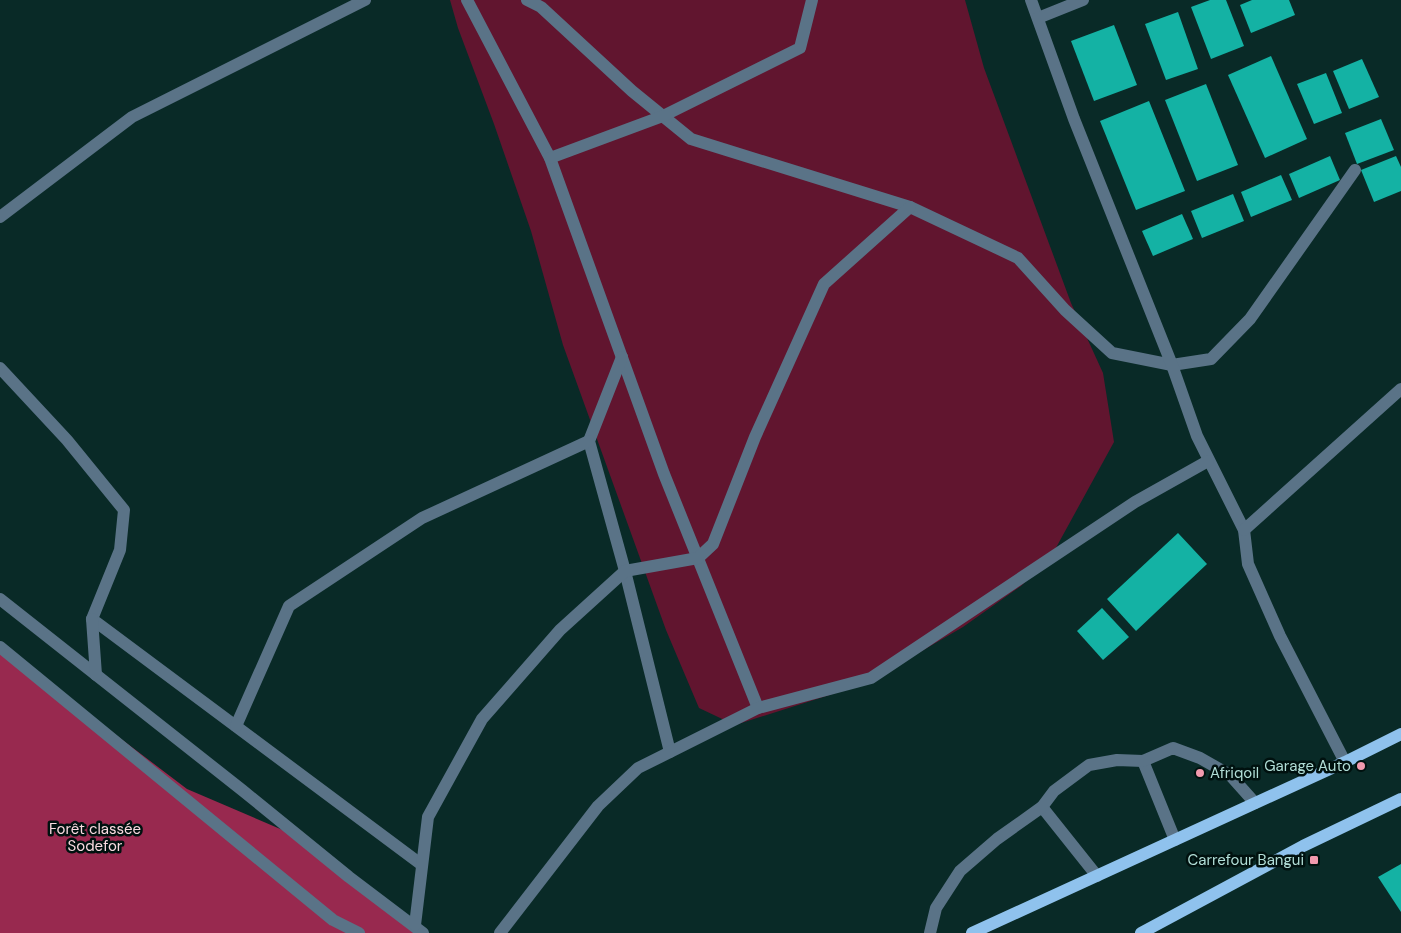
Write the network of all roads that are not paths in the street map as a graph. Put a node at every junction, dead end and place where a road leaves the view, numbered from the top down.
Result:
1 (365, 0) edge
2 (467, 0) edge
3 (527, 0) edge
4 (812, 0) edge
5 (1031, 0) edge
6 (1083, 0) edge
7 (1038, 18) junction
8 (663, 116) junction
9 (550, 158) junction
10 (1355, 170) dead end
11 (910, 207) junction
12 (0, 217) edge
13 (622, 357) junction
14 (1172, 365) junction
15 (0, 368) edge
16 (1401, 389) edge
17 (589, 441) junction
18 (1208, 461) junction
19 (1244, 530) junction
20 (698, 558) junction
21 (625, 571) junction
22 (0, 599) edge
23 (92, 619) junction
24 (0, 647) edge
25 (96, 675) junction
26 (758, 708) junction
27 (236, 726) junction
28 (1401, 734) edge
29 (670, 752) junction
30 (1143, 761) junction
31 (1345, 762) junction
32 (1401, 799) edge
33 (1255, 803) junction
34 (1042, 807) junction
35 (1175, 840) junction
36 (422, 864) junction
37 (1097, 876) junction
38 (419, 929) edge
39 (359, 933) edge
40 (500, 933) edge
41 (930, 933) edge
42 (972, 933) edge
43 (1141, 933) edge

1 - 12 street
2 - 9 street
3 - 8 street
4 - 8 street
5 - 7 street
6 - 7 street
7 - 14 street
8 - 9 street
8 - 11 street
9 - 13 street
10 - 14 street
11 - 14 street
11 - 20 street
13 - 17 street
13 - 20 street
14 - 18 street
15 - 23 street
16 - 19 street
17 - 21 street
17 - 27 street
18 - 19 street
18 - 26 street
19 - 31 street
20 - 21 street
20 - 26 street
21 - 29 street
21 - 36 street
22 - 25 street
23 - 25 street
23 - 27 street
24 - 39 street
25 - 38 street
26 - 29 street
27 - 36 street
28 - 31 main road
29 - 40 street
30 - 33 street
30 - 34 street
30 - 35 street
31 - 33 main road
32 - 43 main road
33 - 35 main road
34 - 37 street
34 - 41 street
35 - 37 main road
36 - 38 street
37 - 42 main road

